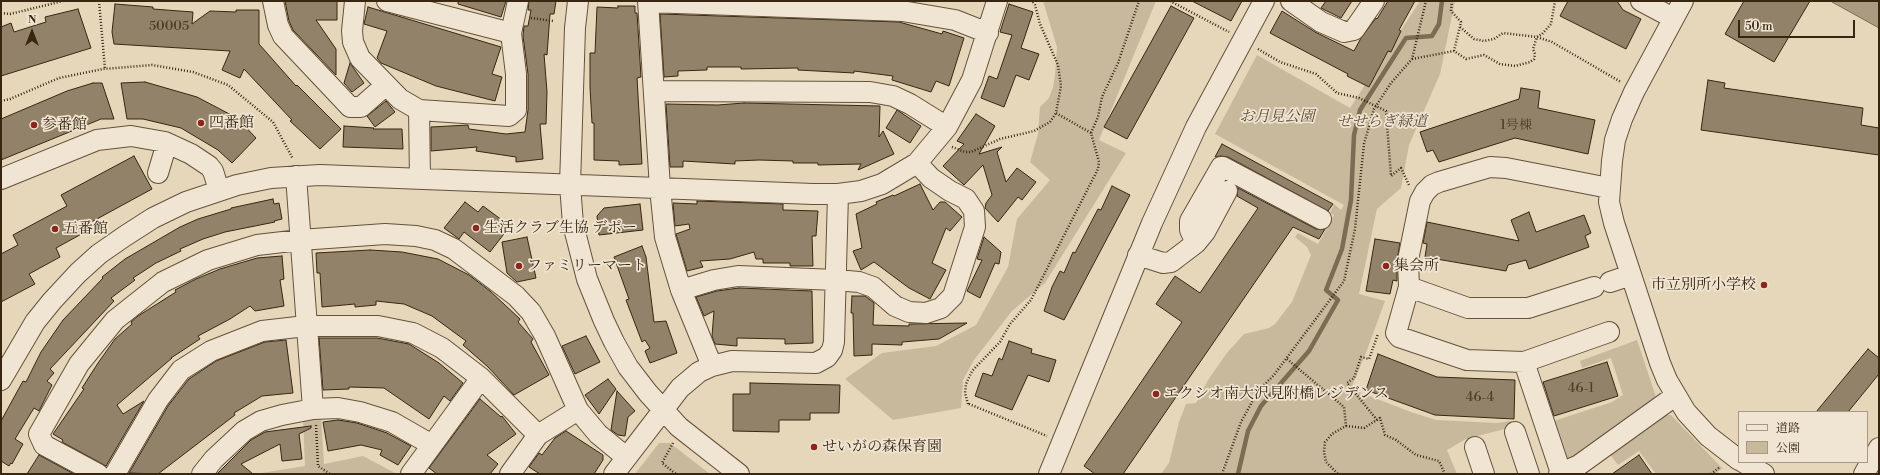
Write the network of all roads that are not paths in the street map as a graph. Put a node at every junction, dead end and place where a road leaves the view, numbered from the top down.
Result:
1 (273, 1) edge
2 (355, 1) edge
3 (387, 1) edge
4 (518, 1) edge
5 (578, 1) edge
6 (997, 1) edge
7 (1264, 1) edge
8 (1291, 1) edge
9 (1374, 1) edge
10 (1641, 1) edge
11 (1683, 1) edge
12 (648, 2) edge
13 (1673, 18) junction
14 (510, 33) junction
15 (988, 33) junction
16 (386, 85) junction
17 (654, 91) junction
18 (419, 110) junction
19 (942, 134) junction
20 (167, 143) junction
21 (917, 163) junction
22 (295, 168) junction
23 (158, 173) dead end
24 (1, 179) edge
25 (420, 179) junction
26 (570, 185) junction
27 (660, 188) junction
28 (1609, 188) junction
29 (219, 190) junction
30 (1227, 191) dead end
31 (838, 194) junction
32 (1321, 219) dead end
33 (300, 240) junction
34 (1196, 243) junction
35 (1138, 255) junction
36 (1631, 275) junction
37 (836, 280) junction
38 (1409, 287) junction
39 (681, 290) junction
40 (306, 326) junction
41 (1609, 332) dead end
42 (8, 350) edge
43 (1524, 362) junction
44 (712, 366) junction
45 (481, 378) junction
46 (1, 380) edge
47 (1675, 396) junction
48 (578, 410) junction
49 (662, 410) junction
50 (314, 417) junction
51 (1515, 432) dead end
52 (538, 435) junction
53 (432, 445) junction
54 (1475, 447) dead end
55 (1879, 448) edge
56 (626, 457) junction
57 (1736, 462) edge
58 (1738, 463) edge
59 (98, 474) edge
60 (115, 474) edge
61 (202, 474) edge
62 (411, 474) edge
63 (510, 474) edge
64 (614, 474) edge
65 (739, 474) edge
66 (1049, 474) edge
67 (1484, 474) edge
68 (1529, 474) edge
69 (1560, 474) edge
70 (1764, 474) edge
71 (1864, 474) edge

1 - 16 street
2 - 16 street
3 - 14 street
4 - 14 street
5 - 26 street
6 - 15 street
7 - 35 street
8 - 9 street
10 - 13 street
11 - 13 street
12 - 15 street
12 - 17 street
13 - 28 street
14 - 18 street
15 - 19 street
16 - 18 street
17 - 19 street
17 - 27 street
18 - 25 street
19 - 21 street
20 - 23 street
20 - 24 street
20 - 29 street
21 - 31 street
21 - 37 street
22 - 25 street
22 - 29 street
22 - 33 street
25 - 26 street
26 - 27 street
26 - 49 street
27 - 31 street
27 - 39 street
28 - 36 street
28 - 38 street
29 - 42 street
30 - 34 street
31 - 37 street
32 - 34 street
33 - 40 street
33 - 48 street
33 - 59 street
34 - 35 street
35 - 66 street
36 - 38 street
36 - 47 street
37 - 39 street
37 - 44 street
38 - 43 street
39 - 44 street
40 - 45 street
40 - 50 street
40 - 60 street
41 - 43 street
42 - 46 street
43 - 69 street
44 - 49 street
45 - 52 street
45 - 53 street
47 - 57 street
47 - 69 street
48 - 52 street
48 - 56 street
49 - 56 street
49 - 65 street
50 - 53 street
50 - 61 street
51 - 68 street
52 - 63 street
53 - 62 street
54 - 67 street
55 - 71 street
56 - 64 street
58 - 70 street

